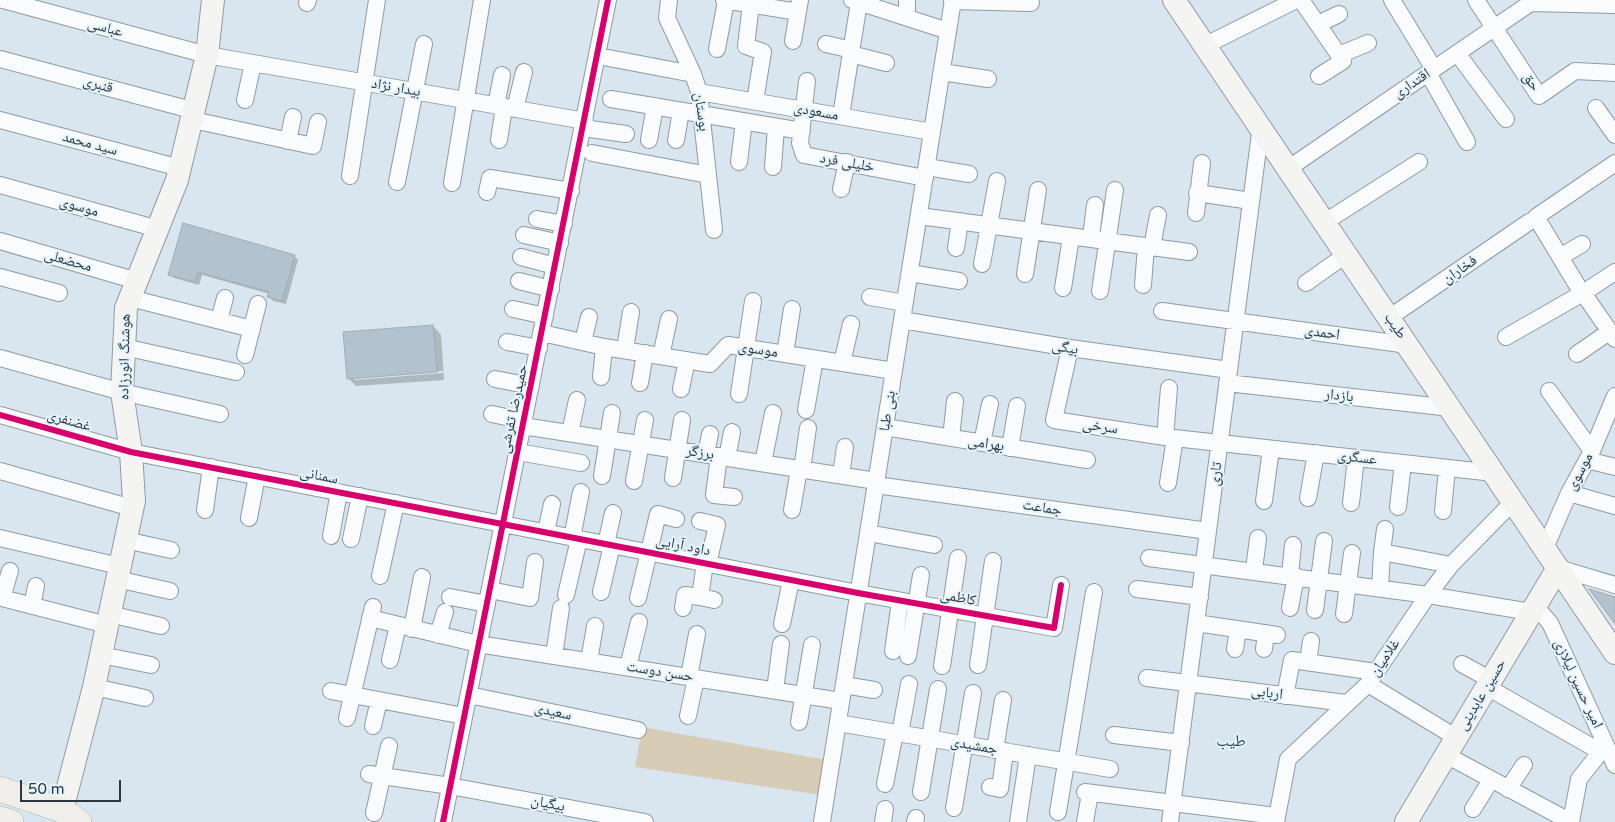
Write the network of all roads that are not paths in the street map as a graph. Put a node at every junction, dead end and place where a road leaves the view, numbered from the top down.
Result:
1 (3, 0) edge
2 (213, 0) edge
3 (376, 0) edge
4 (482, 0) edge
5 (608, 0) edge
6 (669, 0) edge
7 (725, 0) edge
8 (1174, 0) edge
9 (1296, 0) edge
10 (1301, 0) edge
11 (1392, 0) edge
12 (1476, 0) edge
13 (855, 1) edge
14 (953, 1) edge
15 (1532, 2) edge
16 (1032, 3) dead end
17 (751, 4) junction
18 (43, 5) edge
19 (1615, 5) edge
20 (799, 6) edge
21 (1340, 14) dead end
22 (1318, 24) junction
23 (1494, 28) junction
24 (948, 31) junction
25 (793, 41) dead end
26 (1368, 43) dead end
27 (424, 44) dead end
28 (826, 44) dead end
29 (1206, 45) junction
30 (717, 49) dead end
31 (851, 52) junction
32 (1457, 53) junction
33 (207, 55) junction
34 (598, 56) junction
35 (1341, 58) junction
36 (0, 59) edge
37 (253, 63) junction
38 (886, 63) dead end
39 (1431, 71) junction
40 (524, 72) dead end
41 (942, 72) junction
42 (1615, 73) edge
43 (693, 74) junction
44 (502, 75) dead end
45 (1319, 76) dead end
46 (988, 79) dead end
47 (807, 81) dead end
48 (364, 83) junction
49 (415, 92) junction
50 (699, 92) junction
51 (611, 99) dead end
52 (245, 100) dead end
53 (465, 101) junction
54 (755, 101) junction
55 (655, 106) junction
56 (505, 108) junction
57 (1596, 108) dead end
58 (805, 110) junction
59 (681, 111) junction
60 (702, 114) junction
61 (194, 115) junction
62 (841, 116) junction
63 (293, 117) dead end
64 (1506, 119) dead end
65 (0, 120) edge
66 (744, 121) junction
67 (318, 122) dead end
68 (584, 125) junction
69 (1261, 126) junction
70 (776, 127) junction
71 (802, 131) junction
72 (932, 132) junction
73 (626, 134) dead end
74 (1615, 135) edge
75 (499, 140) dead end
76 (650, 140) dead end
77 (676, 140) dead end
78 (288, 141) junction
79 (1467, 142) dead end
80 (592, 153) dead end
81 (739, 162) dead end
82 (847, 162) junction
83 (1419, 162) dead end
84 (1202, 163) dead end
85 (1615, 164) edge
86 (773, 167) dead end
87 (180, 168) junction
88 (1289, 168) junction
89 (926, 172) junction
90 (969, 174) dead end
91 (708, 175) junction
92 (350, 176) dead end
93 (996, 181) dead end
94 (397, 182) dead end
95 (452, 183) dead end
96 (0, 185) edge
97 (841, 189) dead end
98 (1038, 190) dead end
99 (1115, 190) dead end
100 (571, 191) junction
101 (487, 192) dead end
102 (1197, 193) junction
103 (1251, 201) junction
104 (1095, 206) dead end
105 (1196, 214) dead end
106 (1158, 215) dead end
107 (919, 216) junction
108 (537, 219) dead end
109 (1533, 219) junction
110 (960, 221) junction
111 (1326, 222) junction
112 (564, 224) junction
113 (989, 226) junction
114 (158, 229) junction
115 (714, 230) dead end
116 (1031, 232) junction
117 (524, 235) dead end
118 (1071, 237) junction
119 (1091, 237) junction
120 (0, 241) edge
121 (1108, 241) junction
122 (560, 243) junction
123 (1582, 244) dead end
124 (1149, 247) junction
125 (956, 248) dead end
126 (1189, 252) dead end
127 (1346, 254) junction
128 (521, 257) dead end
129 (1560, 257) junction
130 (982, 264) dead end
131 (556, 266) junction
132 (1615, 272) edge
133 (910, 273) junction
134 (1025, 274) dead end
135 (0, 277) edge
136 (519, 281) dead end
137 (959, 281) dead end
138 (1306, 283) dead end
139 (1143, 285) dead end
140 (1063, 288) dead end
141 (551, 289) junction
142 (1580, 289) junction
143 (133, 290) junction
144 (1100, 291) dead end
145 (59, 293) dead end
146 (225, 298) dead end
147 (870, 298) dead end
148 (753, 301) dead end
149 (905, 303) junction
150 (258, 304) dead end
151 (513, 309) dead end
152 (792, 309) dead end
153 (1162, 311) dead end
154 (631, 312) dead end
155 (545, 316) junction
156 (589, 317) dead end
157 (1390, 317) junction
158 (669, 319) dead end
159 (219, 320) junction
160 (902, 320) junction
161 (1236, 320) junction
162 (851, 324) dead end
163 (252, 329) junction
164 (1612, 335) edge
165 (1506, 337) dead end
166 (540, 341) junction
167 (507, 342) dead end
168 (583, 342) junction
169 (1408, 345) junction
170 (124, 347) junction
171 (604, 347) junction
172 (746, 348) junction
173 (1070, 348) junction
174 (625, 349) junction
175 (645, 353) junction
176 (785, 354) junction
177 (1577, 354) dead end
178 (245, 355) dead end
179 (662, 356) junction
180 (0, 358) edge
181 (815, 359) junction
182 (687, 360) junction
183 (842, 363) junction
184 (894, 371) junction
185 (236, 372) dead end
186 (601, 376) dead end
187 (1228, 376) junction
188 (495, 379) dead end
189 (640, 383) dead end
190 (531, 386) junction
191 (1169, 388) dead end
192 (681, 389) dead end
193 (122, 392) junction
194 (1549, 392) dead end
195 (739, 394) dead end
196 (1615, 396) edge
197 (577, 400) dead end
198 (955, 401) dead end
199 (990, 404) dead end
200 (1017, 406) dead end
201 (1451, 408) junction
202 (806, 410) dead end
203 (612, 413) dead end
204 (773, 413) dead end
205 (0, 414) edge
206 (220, 414) dead end
207 (492, 414) dead end
208 (645, 420) dead end
209 (682, 420) dead end
210 (524, 424) junction
211 (885, 427) junction
212 (808, 428) dead end
213 (732, 432) dead end
214 (570, 433) junction
215 (710, 434) dead end
216 (1170, 437) junction
217 (951, 438) junction
218 (608, 439) junction
219 (982, 443) junction
220 (1220, 443) junction
221 (640, 444) junction
222 (845, 447) dead end
223 (1010, 448) junction
224 (1271, 449) junction
225 (678, 450) junction
226 (131, 452) junction
227 (518, 452) junction
228 (1316, 454) junction
229 (718, 456) junction
230 (1589, 456) junction
231 (1356, 458) junction
232 (1087, 460) dead end
233 (581, 463) dead end
234 (763, 463) junction
235 (1403, 463) junction
236 (211, 467) junction
237 (1615, 467) edge
238 (1447, 468) junction
239 (801, 469) junction
240 (0, 471) edge
241 (1494, 473) junction
242 (257, 476) junction
243 (602, 476) dead end
244 (841, 476) junction
245 (673, 478) dead end
246 (634, 481) dead end
247 (876, 483) junction
248 (1168, 483) dead end
249 (340, 492) junction
250 (581, 492) dead end
251 (1568, 492) junction
252 (360, 496) junction
253 (734, 497) dead end
254 (1308, 498) dead end
255 (1264, 501) dead end
256 (1514, 501) junction
257 (396, 503) junction
258 (1351, 503) dead end
259 (552, 504) dead end
260 (1615, 506) edge
261 (1398, 507) dead end
262 (132, 508) junction
263 (205, 510) dead end
264 (792, 510) dead end
265 (1443, 510) dead end
266 (613, 513) dead end
267 (249, 518) dead end
268 (676, 519) dead end
269 (700, 521) dead end
270 (502, 524) junction
271 (1385, 529) dead end
272 (1208, 530) junction
273 (546, 532) junction
274 (868, 532) junction
275 (331, 536) dead end
276 (0, 538) edge
277 (575, 538) junction
278 (1258, 538) dead end
279 (351, 539) dead end
280 (125, 540) junction
281 (1324, 542) dead end
282 (609, 545) junction
283 (934, 545) dead end
284 (1293, 545) dead end
285 (1545, 548) junction
286 (171, 550) dead end
287 (648, 552) junction
288 (1382, 552) junction
289 (1352, 553) dead end
290 (958, 558) dead end
291 (1149, 558) dead end
292 (993, 561) dead end
293 (535, 562) dead end
294 (1204, 563) junction
295 (706, 564) junction
296 (1451, 565) junction
297 (1558, 568) junction
298 (1254, 570) junction
299 (10, 571) dead end
300 (118, 573) junction
301 (380, 576) dead end
302 (422, 576) dead end
303 (921, 576) dead end
304 (1293, 576) junction
305 (1318, 579) junction
306 (791, 580) junction
307 (1348, 583) junction
308 (1061, 584) dead end
309 (1615, 585) edge
310 (36, 586) dead end
311 (1380, 588) junction
312 (1137, 589) dead end
313 (170, 592) dead end
314 (601, 592) dead end
315 (1094, 592) dead end
316 (858, 593) junction
317 (1428, 594) junction
318 (450, 596) dead end
319 (488, 597) junction
320 (1200, 597) junction
321 (638, 598) dead end
322 (900, 600) junction
323 (917, 604) junction
324 (32, 606) junction
325 (683, 608) dead end
326 (1290, 608) dead end
327 (949, 609) junction
328 (1533, 609) junction
329 (1315, 610) dead end
330 (445, 612) dead end
331 (1344, 614) dead end
332 (986, 616) junction
333 (108, 619) junction
334 (639, 622) dead end
335 (1196, 623) junction
336 (782, 624) dead end
337 (161, 626) dead end
338 (595, 626) dead end
339 (405, 627) junction
340 (1238, 629) junction
341 (697, 634) dead end
342 (438, 635) junction
343 (1269, 639) dead end
344 (1311, 641) dead end
345 (478, 644) junction
346 (781, 644) dead end
347 (812, 645) dead end
348 (1235, 649) dead end
349 (1615, 652) edge
350 (101, 655) junction
351 (554, 656) junction
352 (390, 660) dead end
353 (589, 661) junction
354 (1308, 662) junction
355 (151, 664) dead end
356 (978, 664) dead end
357 (1462, 664) dead end
358 (942, 666) dead end
359 (628, 667) junction
360 (692, 677) junction
361 (1147, 678) dead end
362 (1372, 678) junction
363 (908, 684) dead end
364 (1188, 684) junction
365 (1489, 684) junction
366 (94, 687) junction
367 (938, 689) dead end
368 (775, 690) junction
369 (874, 690) dead end
370 (331, 691) dead end
371 (843, 693) junction
372 (973, 693) dead end
373 (352, 695) junction
374 (468, 695) junction
375 (804, 695) junction
376 (1285, 696) junction
377 (146, 698) dead end
378 (379, 700) junction
379 (1003, 700) dead end
380 (1346, 703) junction
381 (464, 716) junction
382 (688, 716) dead end
383 (347, 718) dead end
384 (798, 722) dead end
385 (838, 723) junction
386 (373, 726) dead end
387 (638, 730) dead end
388 (898, 733) junction
389 (1114, 735) dead end
390 (929, 738) junction
391 (1181, 743) junction
392 (964, 744) junction
393 (389, 746) dead end
394 (1451, 746) junction
395 (1604, 749) junction
396 (1000, 751) junction
397 (1028, 755) junction
398 (1066, 762) junction
399 (1524, 765) dead end
400 (1615, 765) edge
401 (1110, 769) dead end
402 (376, 776) junction
403 (1491, 780) junction
404 (885, 784) dead end
405 (450, 786) junction
406 (995, 788) dead end
407 (1508, 789) junction
408 (0, 790) edge
409 (921, 792) dead end
410 (1173, 804) junction
411 (954, 808) dead end
412 (1473, 810) dead end
413 (1058, 812) dead end
414 (374, 813) dead end
415 (1213, 815) edge
416 (70, 816) edge
417 (0, 819) edge
418 (1276, 819) edge
419 (11, 822) edge
420 (443, 822) edge
421 (645, 822) edge
422 (822, 822) edge
423 (1018, 822) edge
424 (1085, 822) edge
425 (1170, 822) edge
426 (1406, 822) edge
427 (1571, 822) edge

1 - 18 street, عباسی
2 - 33 main road, هوشنگ انورزاده
3 - 48 street
4 - 53 street
5 - 34 street, حمیدرضا تفرشی
6 - 43 street, بوستان
7 - 17 street
7 - 30 street
8 - 29 main road, طیب
9 - 29 street
10 - 22 street
11 - 39 street
12 - 23 street, حق
13 - 24 street
13 - 31 street
14 - 16 street
14 - 24 street, بنی طبا
15 - 19 street
15 - 23 street, اقتداری
17 - 20 street
17 - 54 street
18 - 33 street, عباسی
20 - 25 street
21 - 22 street
22 - 35 street
23 - 32 street, اقتداری
23 - 42 street, حق
24 - 41 street, بنی طبا
26 - 35 street
27 - 49 street
28 - 31 street
29 - 69 main road, طیب
31 - 38 street
31 - 62 street
32 - 39 street, اقتداری
32 - 64 street
33 - 37 street, بیدار نژاد
33 - 61 main road, هوشنگ انورزاده
34 - 43 street
34 - 68 street, حمیدرضا تفرشی
35 - 45 street
36 - 61 street, قنبری
37 - 48 street, بیدار نژاد
37 - 52 street
39 - 79 street
39 - 88 street, اقتداری
40 - 56 street
41 - 46 street
41 - 72 street, بنی طبا
43 - 50 street, بوستان
44 - 56 street
47 - 58 street
48 - 49 street, بیدار نژاد
48 - 92 street
49 - 53 street, بیدار نژاد
49 - 94 street
50 - 54 street, مسعودی
50 - 60 street, بوستان
51 - 55 street
53 - 56 street, بیدار نژاد
53 - 95 street
54 - 58 street, مسعودی
55 - 59 street
55 - 76 street
56 - 68 street, بیدار نژاد
56 - 75 street
57 - 74 street
58 - 62 street, مسعودی
58 - 71 street
59 - 60 street
59 - 77 street
60 - 66 street
60 - 91 street, بوستان
61 - 78 street, قنبری
61 - 87 main road, هوشنگ انورزاده
62 - 72 street, مسعودی
63 - 78 street
65 - 87 street, سید محمد
66 - 70 street
66 - 81 street
67 - 78 street, قنبری
68 - 73 street, بیدار نژاد
68 - 100 street, حمیدرضا تفرشی
69 - 88 main road, طیب
69 - 103 street, تاری
70 - 71 street
70 - 86 street
71 - 82 street, خلیلی فرد
72 - 89 street, بنی طبا
80 - 91 street
82 - 89 street, خلیلی فرد
82 - 97 street
83 - 111 street
84 - 102 street
85 - 109 street, فخاران
87 - 114 main road, هوشنگ انورزاده
88 - 111 main road, طیب
89 - 90 street, خلیلی فرد
89 - 107 street, بنی طبا
91 - 115 street, بوستان
93 - 113 street
96 - 114 street, موسوی
98 - 116 street
99 - 121 street
100 - 101 street
100 - 112 street, حمیدرضا تفرشی
102 - 103 street
102 - 105 street
103 - 161 street, تاری
104 - 119 street
106 - 124 street
107 - 110 street
107 - 133 street, بنی طبا
108 - 112 street
109 - 129 street
109 - 157 street, فخاران
110 - 113 street
110 - 125 street
111 - 127 main road, طیب
112 - 122 street, حمیدرضا تفرشی
113 - 116 street
113 - 130 street
114 - 143 main road, هوشنگ انورزاده
116 - 118 street
116 - 134 street
117 - 122 street
118 - 119 street
118 - 140 street
119 - 121 street
120 - 143 street, محضعلی
121 - 124 street
121 - 144 street
122 - 131 street, حمیدرضا تفرشی
123 - 129 street
124 - 126 street
124 - 139 street
127 - 138 street
127 - 157 main road, طیب
128 - 131 street
129 - 142 street
131 - 141 street, حمیدرضا تفرشی
132 - 142 street
133 - 137 street
133 - 149 street, بنی طبا
135 - 145 street
136 - 141 street
141 - 155 street, حمیدرضا تفرشی
142 - 164 street
142 - 165 street
143 - 159 street, محضعلی
143 - 170 main road, هوشنگ انورزاده
146 - 159 street
147 - 149 street
148 - 172 street
149 - 160 street, بنی طبا
150 - 163 street
151 - 155 street
152 - 176 street
153 - 161 street, احمدی
154 - 174 street
155 - 166 street, حمیدرضا تفرشی
156 - 168 street
157 - 169 main road, طیب
158 - 179 street
159 - 163 street, محضعلی
160 - 173 street, بیگی
160 - 184 street, بنی طبا
161 - 169 street, احمدی
161 - 187 street, تاری
162 - 183 street
163 - 178 street
164 - 177 street
166 - 167 street, موسوی
166 - 168 street, موسوی
166 - 190 street, حمیدرضا تفرشی
168 - 171 street, موسوی
169 - 201 main road, طیب
170 - 185 street
170 - 193 main road, هوشنگ انورزاده
171 - 174 street, موسوی
171 - 186 street
172 - 176 street, موسوی
172 - 182 street, موسوی
172 - 195 street
173 - 187 street, بیگی
173 - 216 street, سرخی
174 - 175 street, موسوی
175 - 179 street, موسوی
175 - 189 street
176 - 181 street, موسوی
179 - 182 street, موسوی
180 - 193 street
181 - 183 street, موسوی
181 - 202 street
182 - 192 street
183 - 184 street, موسوی
184 - 211 street, بنی طبا
187 - 201 street, بازدار
187 - 220 street, تاری
188 - 190 street
190 - 210 street, حمیدرضا تفرشی
191 - 216 street
193 - 206 street
193 - 226 main road, هوشنگ انورزاده
194 - 230 street
196 - 230 street, موسوی
197 - 214 street
198 - 217 street
199 - 219 street
200 - 223 street
201 - 241 main road, طیب
203 - 218 street
204 - 234 street
205 - 226 street, غضنفری
207 - 210 street, برزگر
208 - 221 street
209 - 225 street
210 - 214 street, برزگر
210 - 227 street, حمیدرضا تفرشی
211 - 217 street, بهرامی
211 - 247 street, بنی طبا
212 - 239 street
213 - 229 street
214 - 218 street, برزگر
215 - 229 street
216 - 220 street, سرخی
216 - 248 street
217 - 219 street, بهرامی
218 - 221 street, برزگر
218 - 243 street
219 - 223 street, بهرامی
220 - 224 street, عسگری
220 - 272 street, تاری
221 - 225 street, برزگر
221 - 246 street
222 - 244 street
223 - 232 street, بهرامی
224 - 228 street, عسگری
224 - 255 street
225 - 229 street, برزگر
225 - 245 street
226 - 236 street, سمنانی
226 - 262 main road, هوشنگ انورزاده
227 - 233 street
227 - 270 street, حمیدرضا تفرشی
228 - 231 street, عسگری
228 - 254 street
229 - 234 street, برزگر
229 - 253 street
230 - 237 street
230 - 251 street, موسوی
231 - 235 street, عسگری
231 - 258 street
234 - 239 street, برزگر
235 - 238 street, عسگری
235 - 261 street
236 - 242 street, سمنانی
236 - 263 street
238 - 241 street, عسگری
238 - 265 street
239 - 244 street, برزگر
239 - 264 street
240 - 262 street
241 - 256 main road, طیب
242 - 249 street, سمنانی
242 - 267 street
244 - 247 street, برزگر
247 - 272 street, جماعت
247 - 274 street, بنی طبا
249 - 252 street, سمنانی
249 - 275 street
250 - 277 street
251 - 260 street
251 - 285 street, موسوی
252 - 257 street, سمنانی
252 - 279 street
256 - 285 main road, طیب
256 - 296 street, غلامیان
257 - 270 street, سمنانی
257 - 301 street
259 - 273 street
262 - 280 main road, هوشنگ انورزاده
266 - 282 street
268 - 287 street
269 - 295 street
270 - 273 street, داود آرایی
270 - 319 street, حمیدرضا تفرشی
271 - 288 street
272 - 294 street, تاری
273 - 277 street, داود آرایی
274 - 283 street
274 - 316 street, بنی طبا
276 - 300 street
277 - 282 street, داود آرایی
277 - 351 street
278 - 298 street
280 - 286 street
280 - 300 main road, هوشنگ انورزاده
281 - 305 street
282 - 287 street, داود آرایی
282 - 314 street
284 - 304 street
285 - 297 main road, طیب
287 - 295 street, داود آرایی
287 - 321 street
288 - 296 street
288 - 311 street
289 - 307 street
290 - 327 street
291 - 294 street
292 - 332 street
293 - 319 street
294 - 298 street
294 - 320 street, تاری
295 - 306 street, داود آرایی
295 - 325 street
296 - 317 street, غلامیان
297 - 309 street
297 - 328 main road, حسین عابدینی
297 - 349 main road, طیب
298 - 304 street
299 - 324 street
300 - 313 street
300 - 333 main road, هوشنگ انورزاده
302 - 339 street
303 - 323 street
304 - 305 street
304 - 326 street
305 - 307 street
305 - 329 street
306 - 316 street, داود آرایی
306 - 336 street
307 - 311 street
307 - 331 street
308 - 332 street, کاظمی
310 - 324 street
311 - 317 street
312 - 320 street
315 - 398 street
316 - 322 street, کاظمی
316 - 371 street, بنی طبا
317 - 328 street
317 - 362 street, غلامیان
318 - 319 street
319 - 345 street, حمیدرضا تفرشی
320 - 335 street, تاری
322 - 323 street, کاظمی
322 - 323 street
323 - 327 street, کاظمی
324 - 333 street
327 - 332 street, کاظمی
327 - 358 street
328 - 365 main road, حسین عابدینی
328 - 395 street, امیر حسین لیلازی
330 - 342 street
332 - 356 street
333 - 337 street
333 - 350 main road, هوشنگ انورزاده
334 - 359 street
335 - 340 street
335 - 364 street, تاری
338 - 353 street
339 - 342 street, حسن دوست
339 - 352 street
339 - 373 street, حسن دوست
340 - 343 street
340 - 348 street
341 - 360 street
342 - 345 street, حسن دوست
344 - 354 street
345 - 351 street, حسن دوست
345 - 374 street, حمیدرضا تفرشی
346 - 368 street
347 - 375 street
350 - 355 street
350 - 366 main road, هوشنگ انورزاده
351 - 353 street, حسن دوست
353 - 359 street, حسن دوست
354 - 362 street
354 - 376 street
357 - 365 street
359 - 360 street, حسن دوست
360 - 368 street, حسن دوست
360 - 382 street
361 - 364 street, اربابی
362 - 380 street, غلامیان
362 - 394 street
363 - 388 street
364 - 376 street, اربابی
364 - 391 street, تاری
365 - 394 main road, حسین عابدینی
365 - 395 street
366 - 377 street
366 - 416 main road, هوشنگ انورزاده
367 - 390 street
368 - 375 street, حسن دوست
369 - 371 street, حسن دوست
370 - 373 street
371 - 375 street, حسن دوست
371 - 385 street, بنی طبا
372 - 392 street
373 - 378 street
373 - 383 street
374 - 381 street, حمیدرضا تفرشی
374 - 387 street, سعیدی
375 - 384 street
376 - 380 street, اربابی
378 - 381 street
378 - 386 street
379 - 396 street
380 - 418 street, غلامیان
381 - 405 street, حمیدرضا تفرشی
385 - 388 street, جمشیدی
385 - 422 street, بنی طبا
388 - 390 street, جمشیدی
388 - 404 street
389 - 391 street
390 - 392 street, جمشیدی
390 - 409 street
391 - 410 street, تاری
392 - 396 street, جمشیدی
392 - 411 street
393 - 402 street
394 - 403 street
394 - 426 main road, حسین عابدینی
395 - 400 street, امیر حسین لیلازی
395 - 427 street
396 - 397 street, جمشیدی
396 - 406 street
397 - 398 street, جمشیدی
397 - 423 street
398 - 401 street, جمشیدی
398 - 413 street
399 - 407 street
402 - 405 street, بیگیان
402 - 414 street
403 - 407 street
403 - 412 street
405 - 420 street, حمیدرضا تفرشی
405 - 421 street, بیگیان
407 - 427 street
408 - 416 main road
410 - 415 street
410 - 424 street
410 - 425 street, تاری
415 - 418 street
417 - 419 main road

